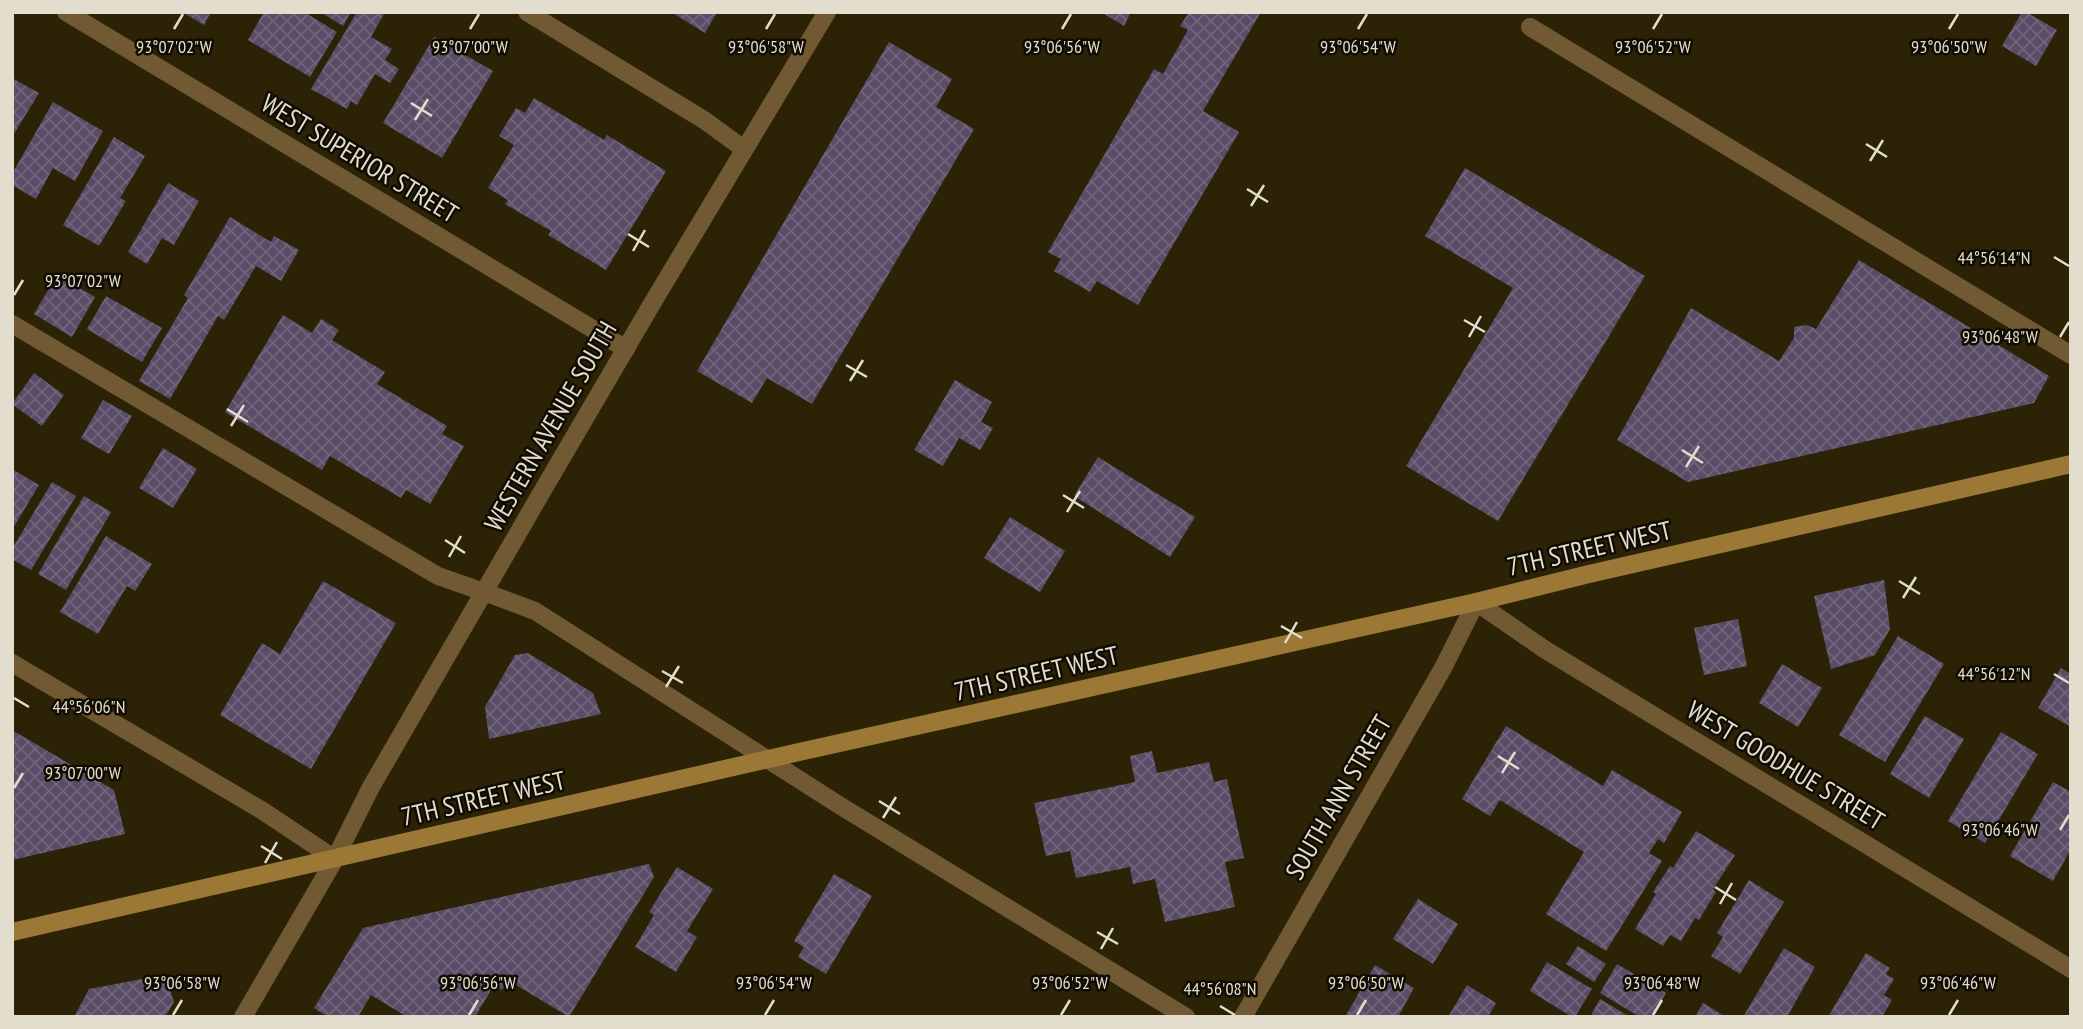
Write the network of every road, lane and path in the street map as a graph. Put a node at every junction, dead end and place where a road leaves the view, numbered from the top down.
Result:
1 (66, 12) edge
2 (527, 12) edge
3 (827, 12) edge
4 (1530, 27) dead end
5 (744, 149) junction
6 (12, 324) edge
7 (626, 349) junction
8 (2071, 355) edge
9 (2071, 464) edge
10 (484, 593) junction
11 (1476, 602) junction
12 (12, 663) edge
13 (769, 760) junction
14 (335, 859) junction
15 (12, 932) edge
16 (2071, 970) edge
17 (243, 1017) edge
18 (1186, 1017) edge
19 (1243, 1017) edge

1 - 7 street, WEST SUPERIOR STREET
2 - 5 street
3 - 5 street, WESTERN AVENUE SOUTH
4 - 8 street
5 - 7 street, WESTERN AVENUE SOUTH
6 - 10 street
7 - 10 street, WESTERN AVENUE SOUTH
9 - 11 main road, 7TH STREET WEST
10 - 13 street
10 - 14 street, WESTERN AVENUE SOUTH
11 - 13 main road, 7TH STREET WEST
11 - 16 street, WEST GOODHUE STREET
11 - 19 street, SOUTH ANN STREET
12 - 14 street
13 - 14 main road, 7TH STREET WEST
13 - 18 street
14 - 15 main road, 7TH STREET WEST
14 - 17 street, WESTERN AVENUE SOUTH

